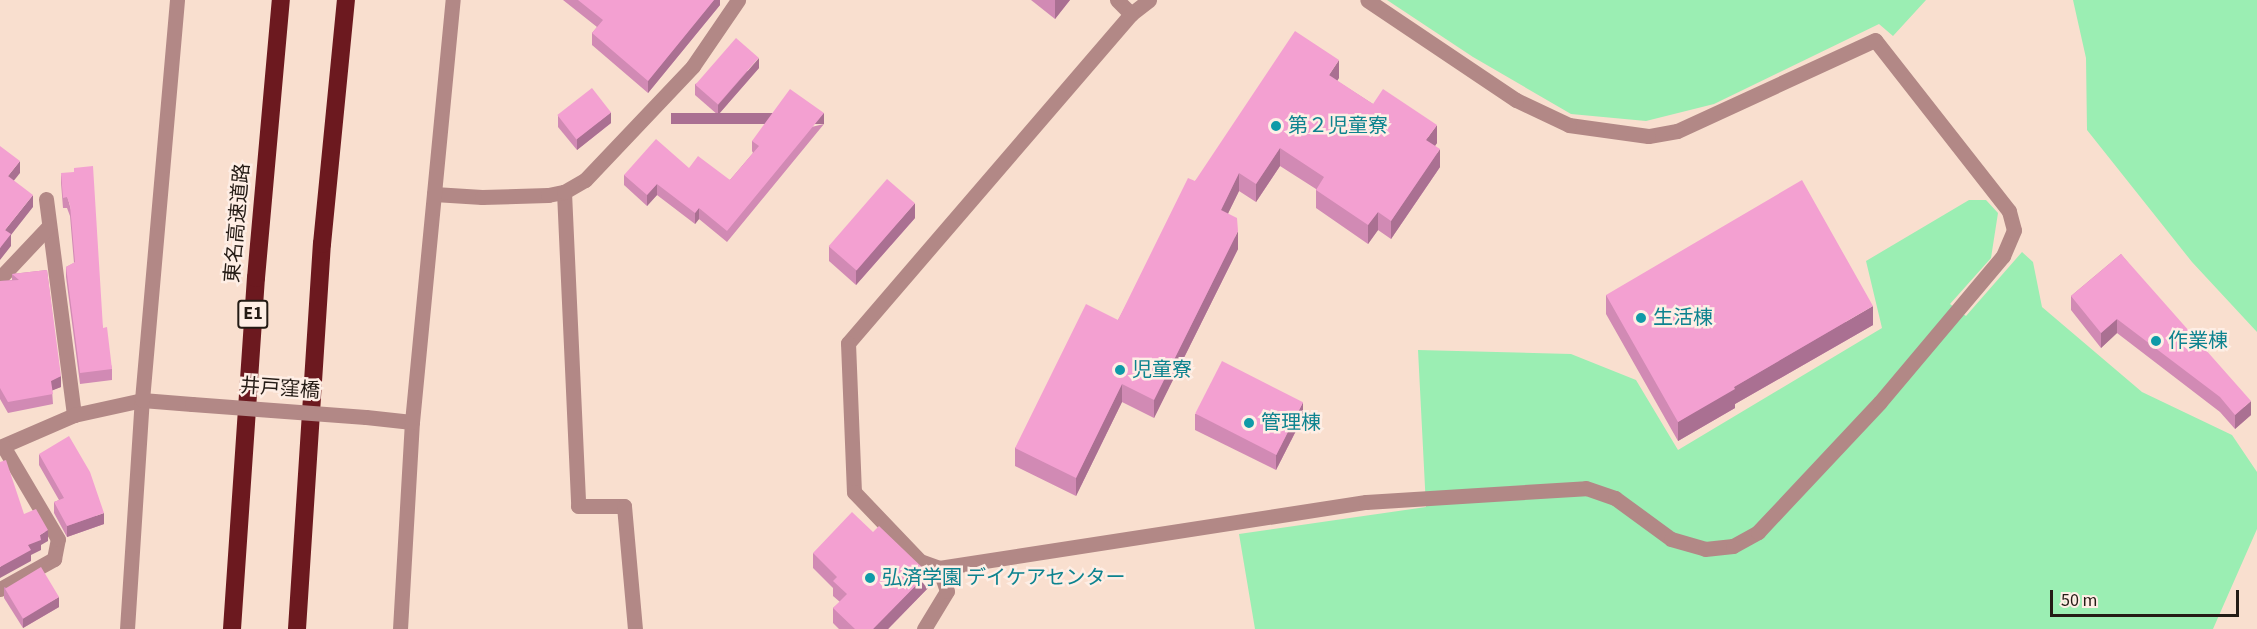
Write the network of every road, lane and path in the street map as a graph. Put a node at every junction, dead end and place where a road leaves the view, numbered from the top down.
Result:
1 (177, 0) edge
2 (281, 0) edge
3 (346, 0) edge
4 (453, 0) edge
5 (738, 0) edge
6 (1118, 0) edge
7 (1149, 0) edge
8 (1367, 0) edge
9 (1131, 14) junction
10 (564, 192) junction
11 (434, 194) junction
12 (46, 199) dead end
13 (49, 226) junction
14 (0, 278) edge
15 (142, 400) junction
16 (74, 415) junction
17 (412, 422) junction
18 (2, 447) edge
19 (939, 568) junction
20 (0, 589) edge
21 (127, 629) edge
22 (232, 629) edge
23 (297, 629) edge
24 (400, 629) edge
25 (635, 629) edge
26 (924, 629) edge

1 - 15 street
2 - 22 highway, 東名高速道路 / E1
3 - 23 highway
4 - 11 street
5 - 10 street
6 - 9 street
7 - 9 street
8 - 19 street
9 - 19 street
10 - 11 street
10 - 25 street
11 - 17 street
12 - 13 street
13 - 14 street
13 - 16 street
15 - 16 street, 井戸窪橋
15 - 17 street, 井戸窪橋, bridge
15 - 21 street
16 - 18 street, 井戸窪橋
17 - 24 street
18 - 20 street
19 - 26 street

